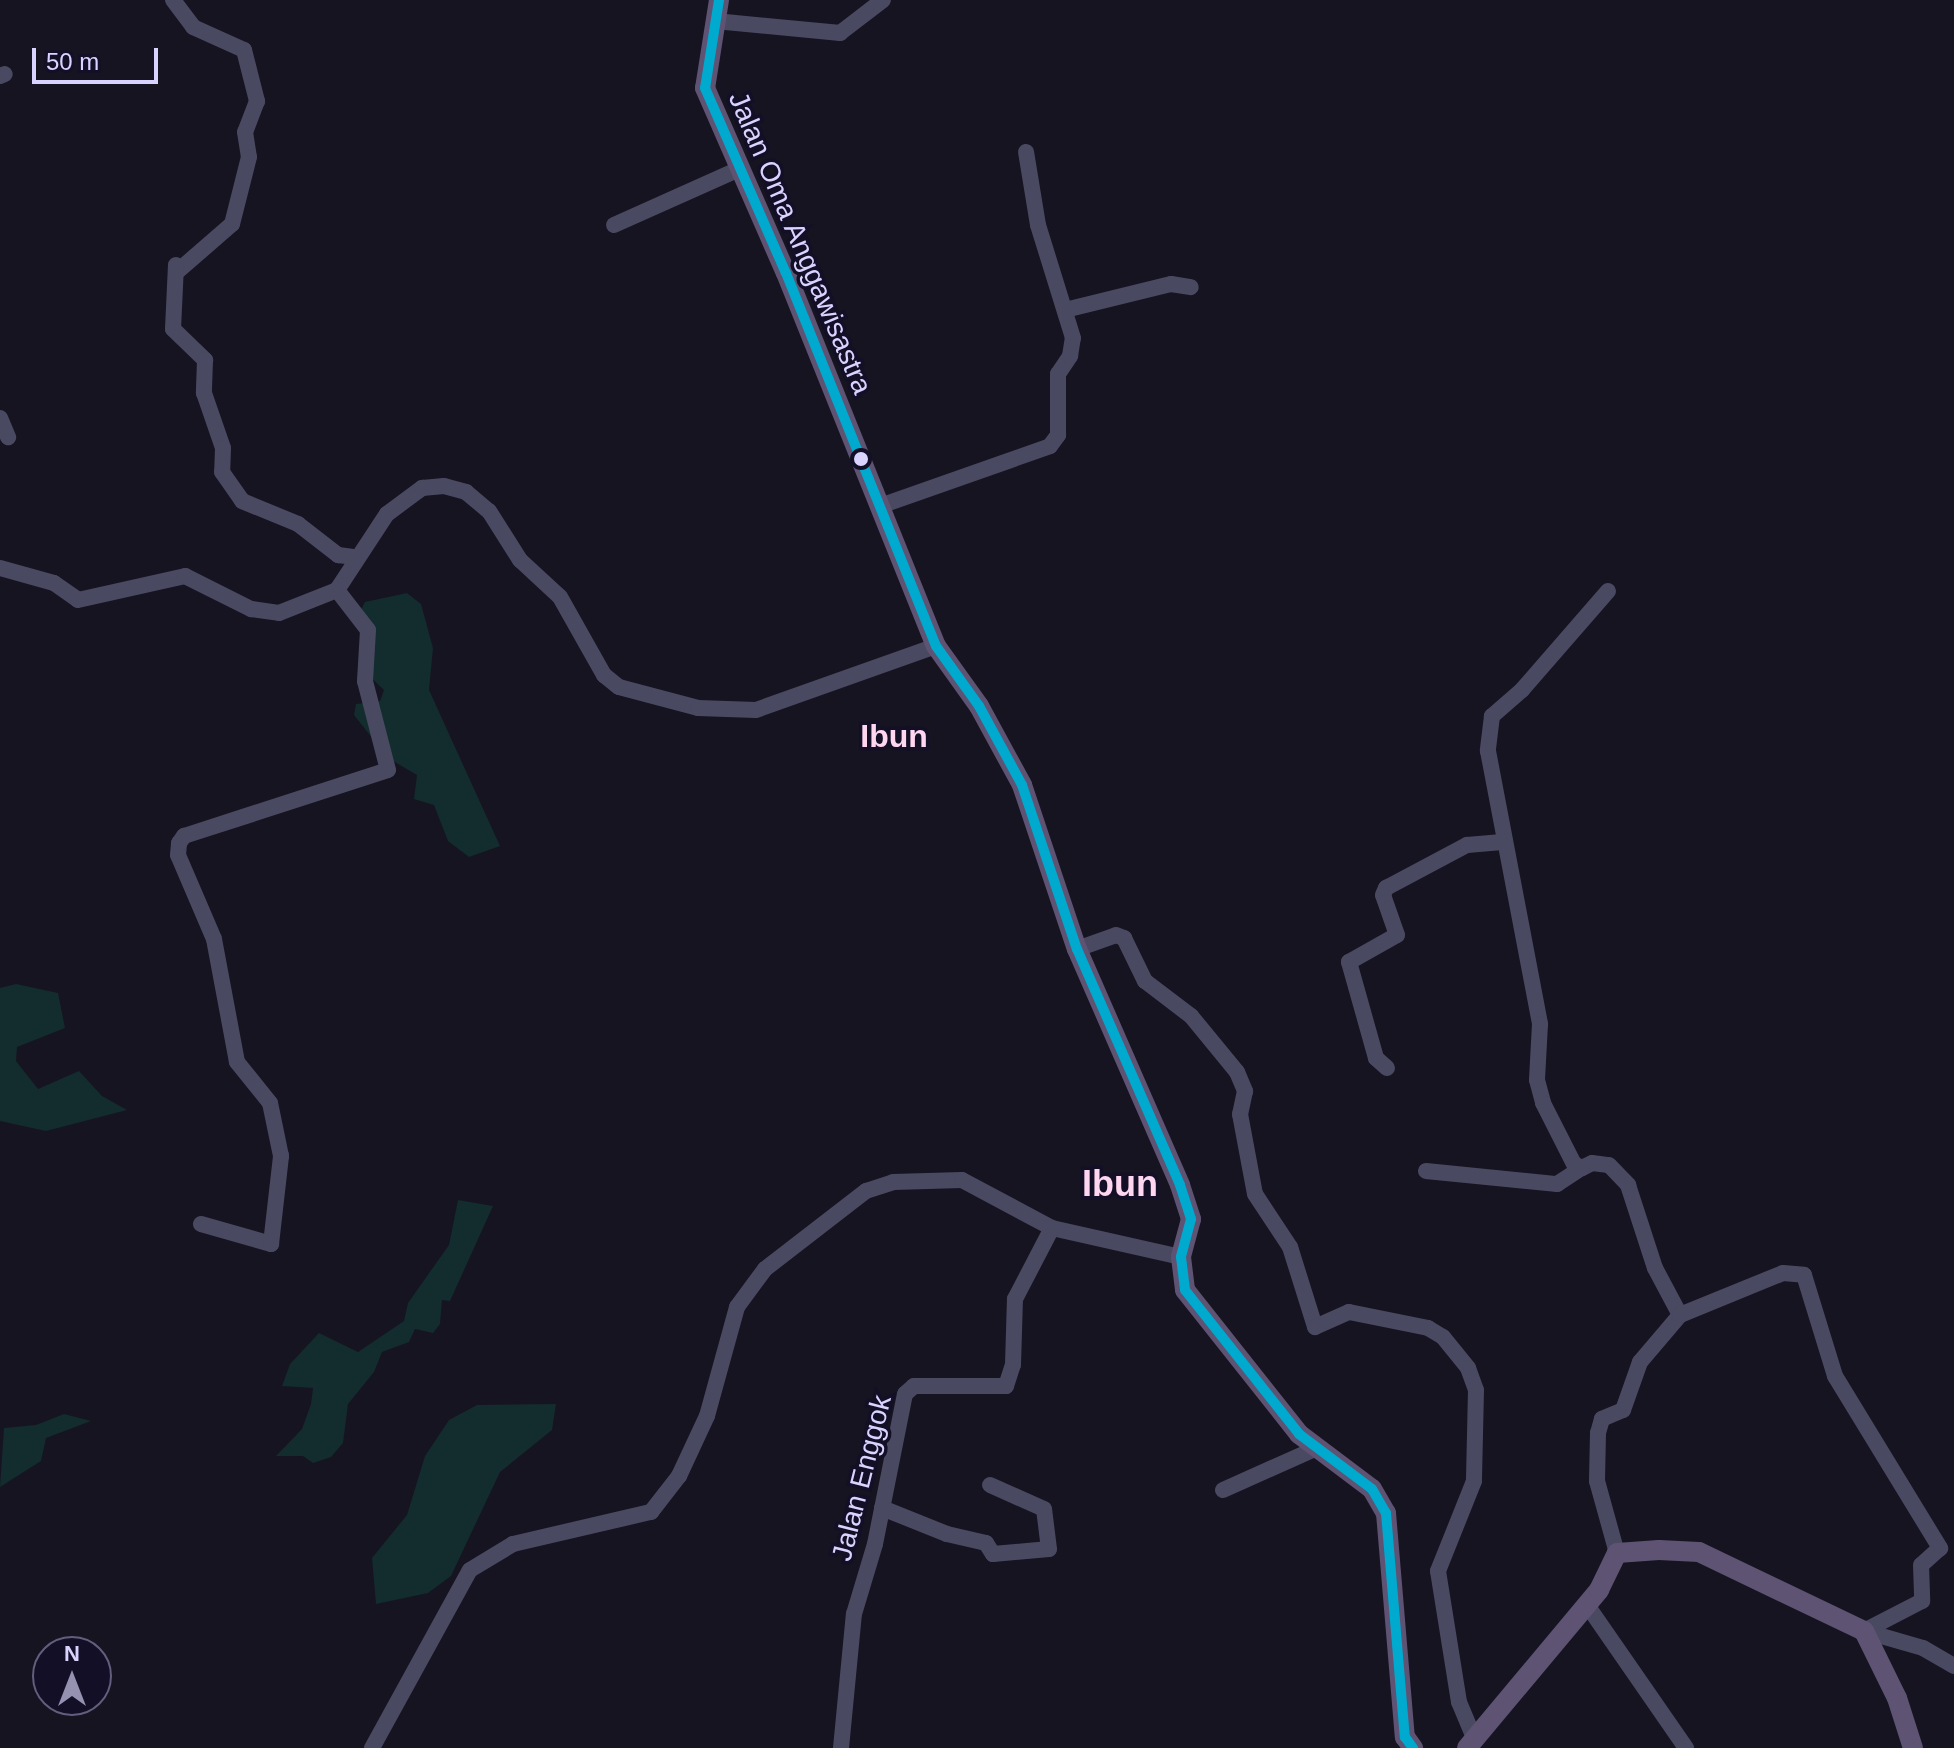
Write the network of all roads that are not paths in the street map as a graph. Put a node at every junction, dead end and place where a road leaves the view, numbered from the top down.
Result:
1 (173, 0) edge
2 (719, 0) edge
3 (883, 0) edge
4 (715, 21) junction
5 (1026, 152) dead end
6 (737, 170) junction
7 (614, 225) dead end
8 (1191, 287) dead end
9 (1065, 310) junction
10 (0, 418) edge
11 (8, 437) dead end
12 (880, 506) junction
13 (355, 557) junction
14 (0, 568) edge
15 (337, 590) junction
16 (1608, 591) dead end
17 (936, 646) junction
18 (1505, 842) junction
19 (1077, 949) junction
20 (1387, 1068) dead end
21 (1582, 1168) junction
22 (1426, 1171) dead end
23 (201, 1224) dead end
24 (1052, 1228) junction
25 (1181, 1257) junction
26 (1680, 1315) junction
27 (1317, 1448) junction
28 (990, 1485) dead end
29 (1223, 1490) dead end
30 (882, 1508) junction
31 (1617, 1553) junction
32 (1587, 1605) junction
33 (1864, 1631) junction
34 (1954, 1666) edge
35 (1471, 1744) edge
36 (372, 1748) edge
37 (841, 1748) edge
38 (1413, 1748) edge
39 (1686, 1748) edge
40 (1913, 1748) edge

1 - 13 street
2 - 4 main road, Jalan Oma Anggawisastra
3 - 4 street
4 - 6 main road, Jalan Oma Anggawisastra
5 - 9 street
6 - 7 street
6 - 12 main road, Jalan Oma Anggawisastra
8 - 9 street
9 - 12 street
10 - 11 street
12 - 17 main road, Jalan Oma Anggawisastra
13 - 15 street
13 - 17 street
14 - 15 street
15 - 23 street
16 - 18 street
17 - 19 main road, Jalan Oma Anggawisastra
18 - 20 street
18 - 21 street
19 - 25 main road, Jalan Oma Anggawisastra
19 - 35 street
21 - 22 street
21 - 26 street
24 - 25 street
24 - 30 street, Jalan Enggok
24 - 36 street
25 - 27 main road
26 - 31 street
26 - 33 street
27 - 29 street
27 - 38 main road
28 - 30 street
30 - 37 street, Jalan Enggok
31 - 32 main road
31 - 33 main road
32 - 35 main road
32 - 39 street
33 - 34 street
33 - 40 main road

